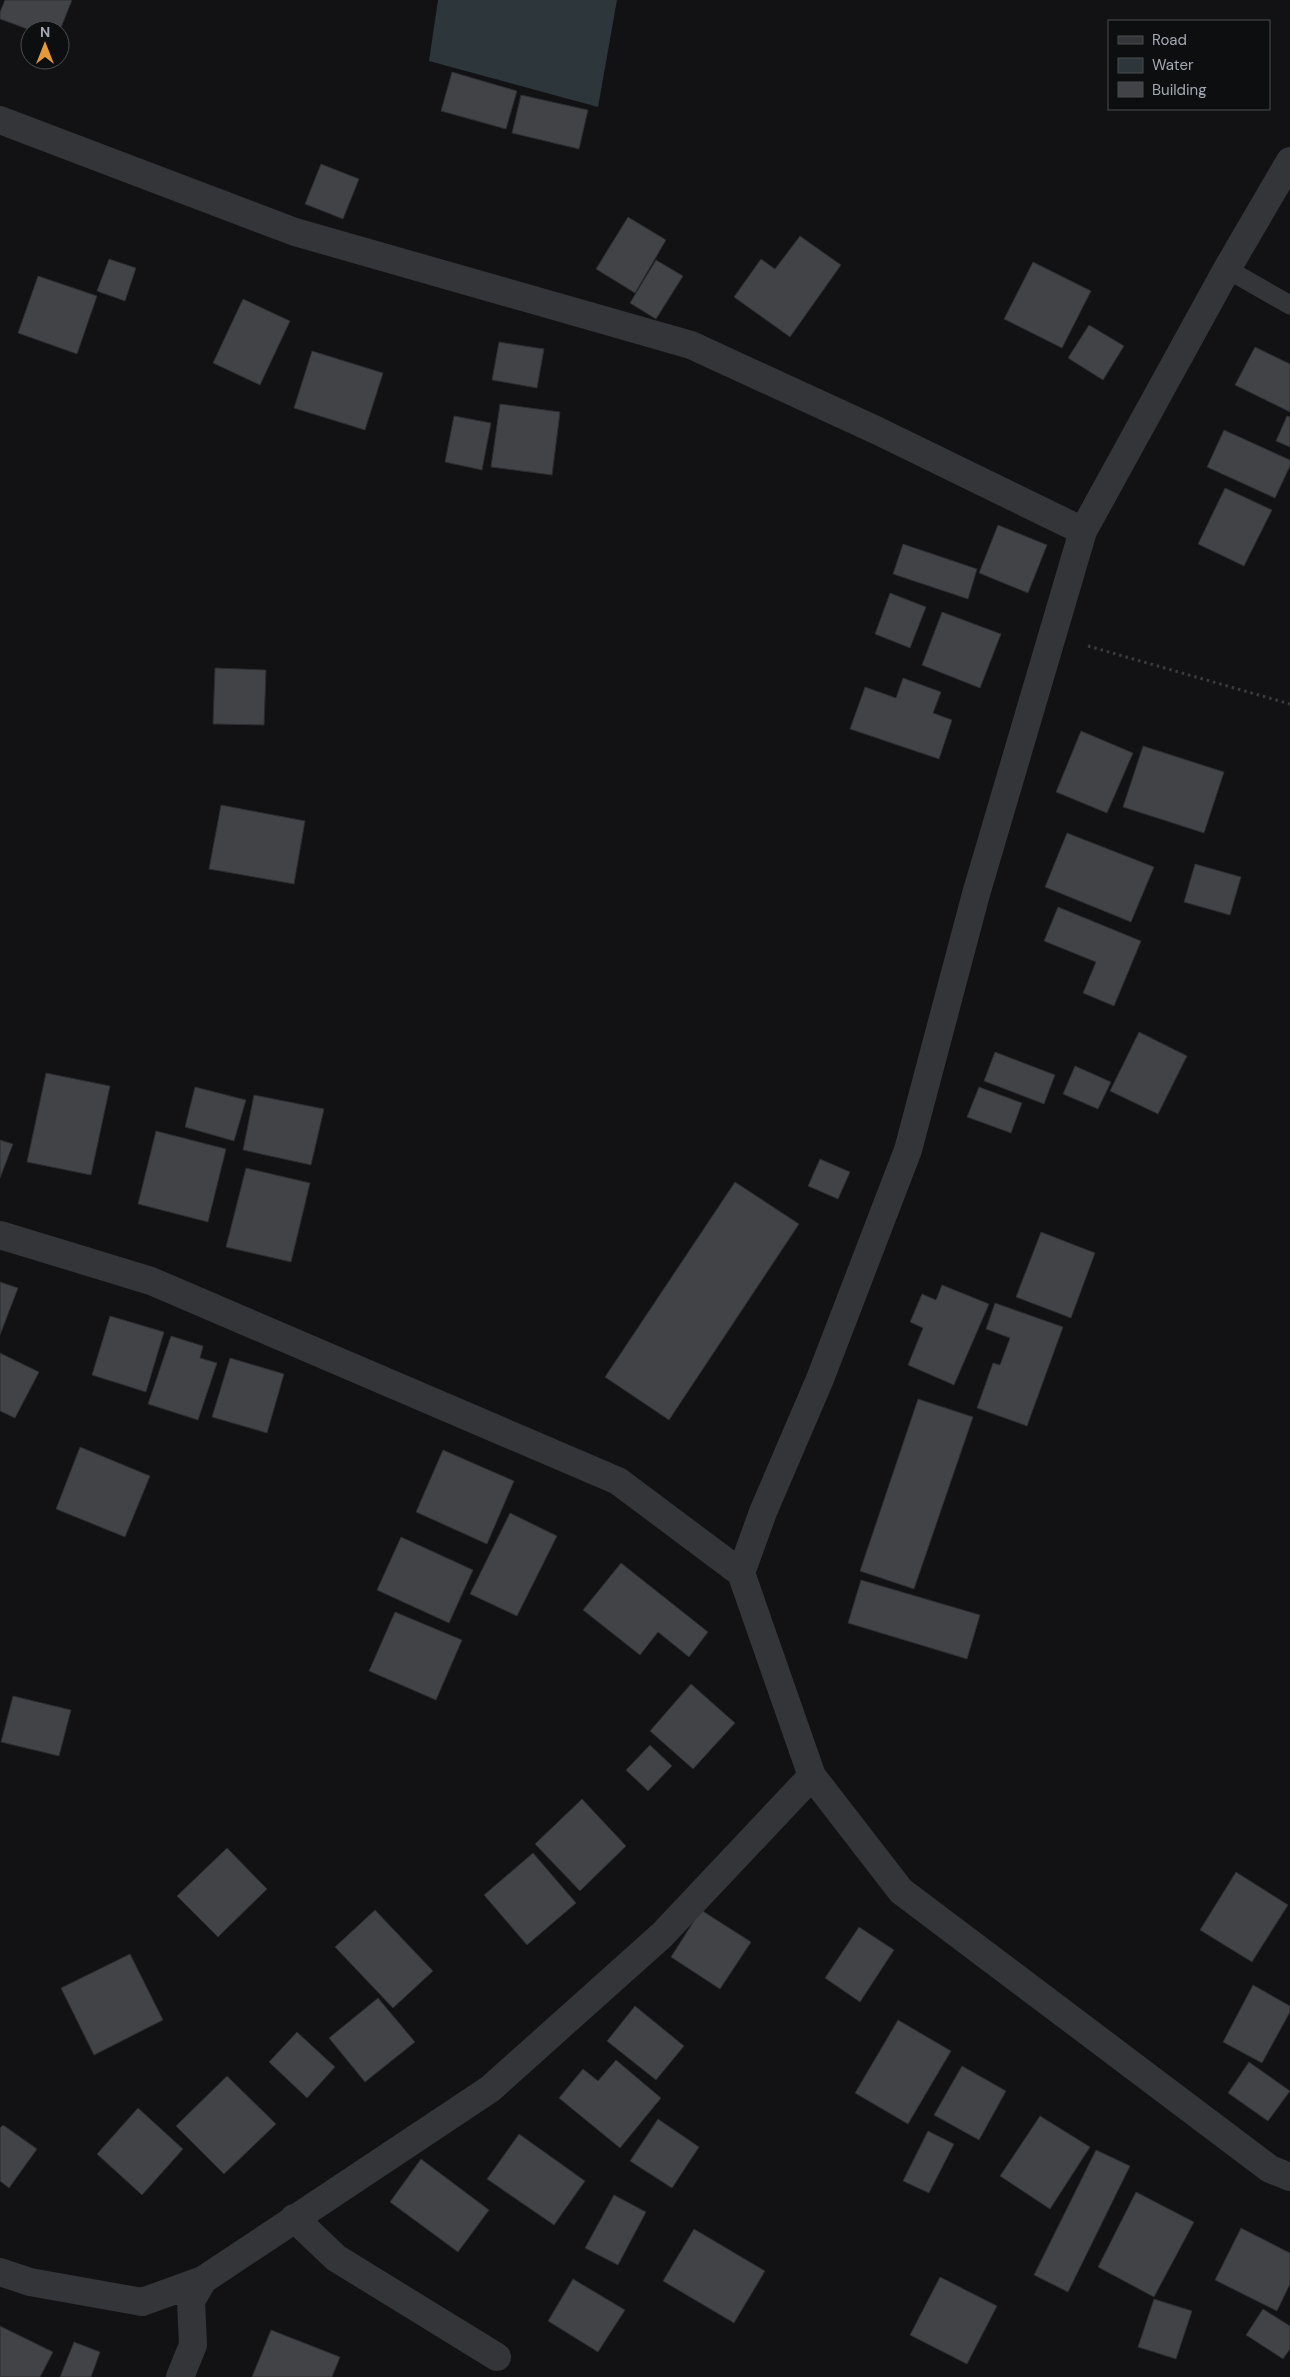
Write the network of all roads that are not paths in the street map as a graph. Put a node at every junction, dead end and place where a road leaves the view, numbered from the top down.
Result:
1 (0, 120) edge
2 (1290, 161) edge
3 (1227, 269) junction
4 (1290, 305) edge
5 (1083, 531) junction
6 (0, 1235) edge
7 (741, 1573) junction
8 (812, 1776) junction
9 (1290, 2177) edge
10 (294, 2218) junction
11 (0, 2272) edge
12 (203, 2280) junction
13 (497, 2357) dead end
14 (180, 2377) edge

1 - 5 street
2 - 3 street
3 - 4 lane
3 - 5 street
5 - 7 street
6 - 7 street
7 - 8 street
8 - 9 street
8 - 10 street
10 - 12 street
10 - 13 street
11 - 12 street
12 - 14 street

